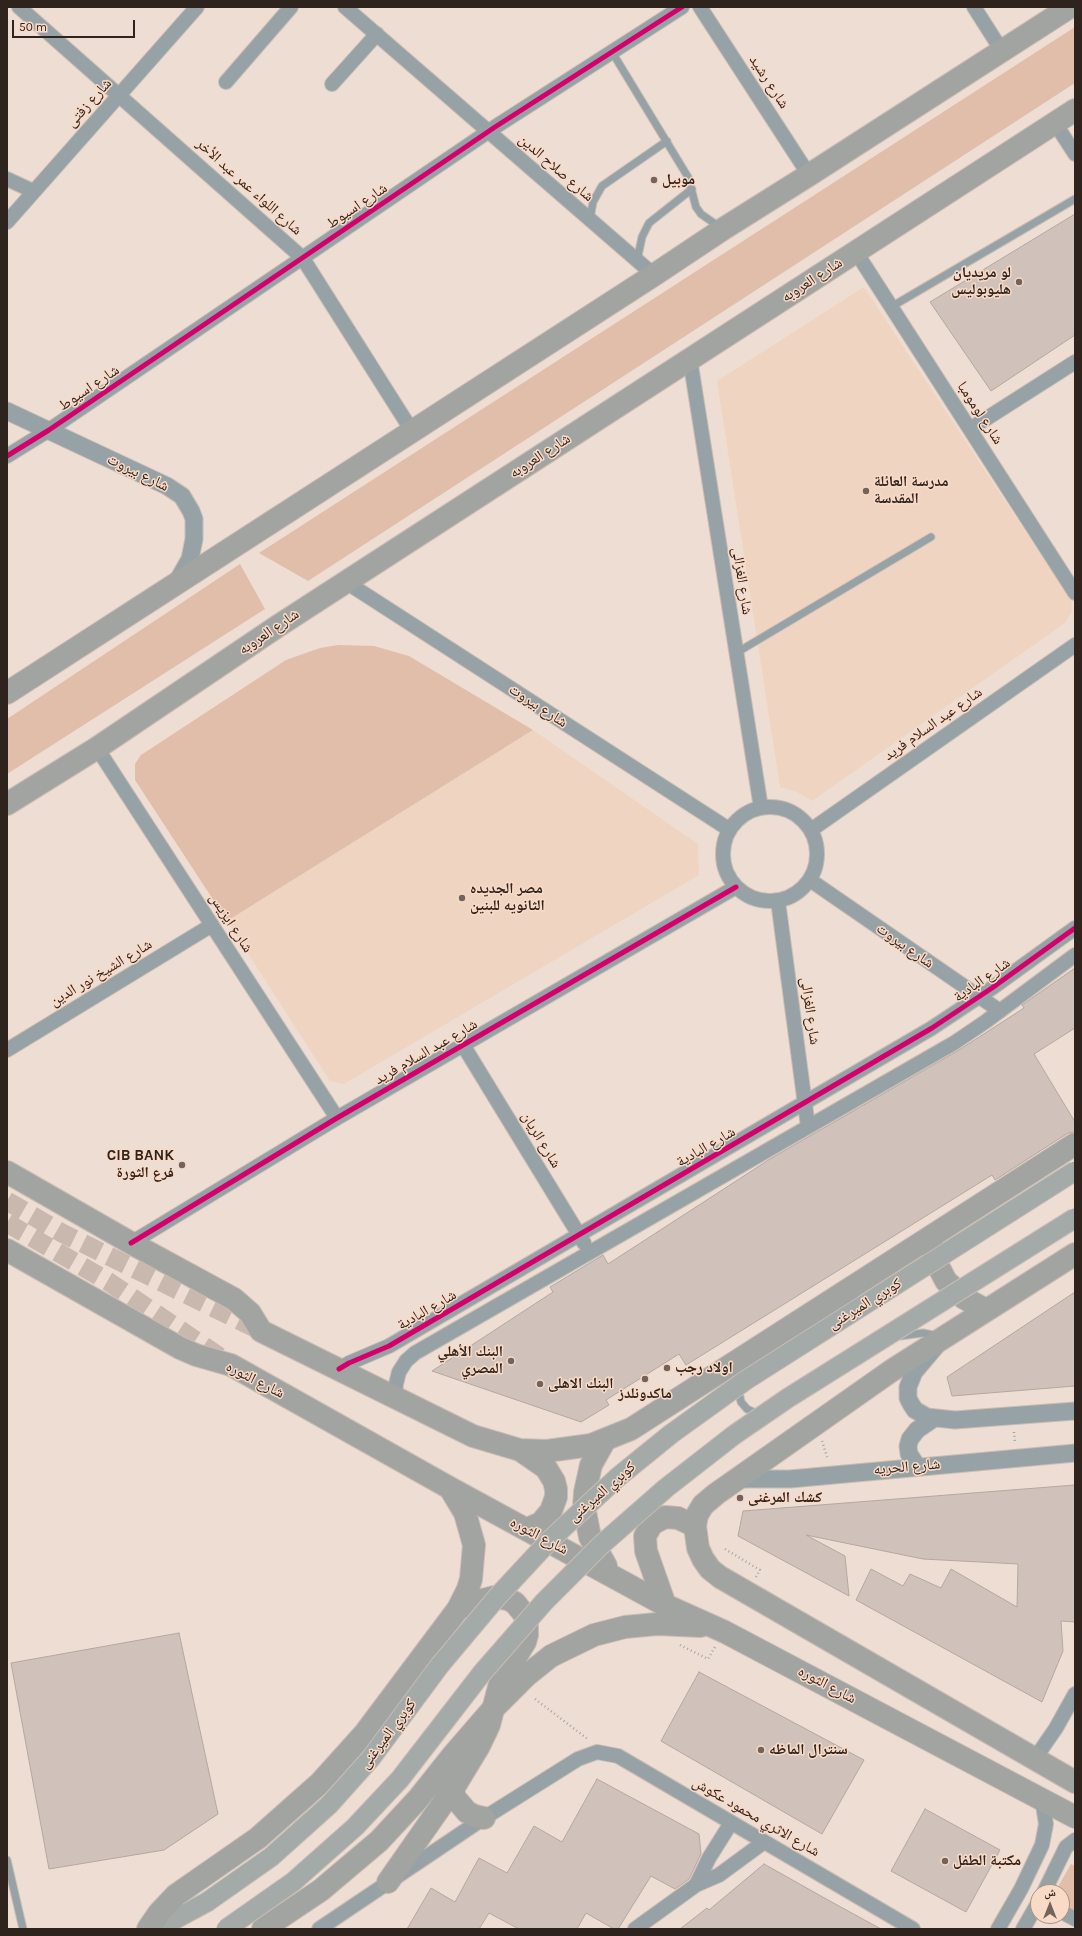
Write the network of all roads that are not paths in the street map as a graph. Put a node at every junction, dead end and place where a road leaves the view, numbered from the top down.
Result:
1 (19, 7) edge
2 (197, 7) edge
3 (291, 7) edge
4 (345, 7) edge
5 (682, 7) edge
6 (700, 7) edge
7 (974, 7) edge
8 (1070, 7) edge
9 (377, 34) junction
10 (1002, 51) junction
11 (612, 52) junction
12 (226, 82) dead end
13 (332, 84) dead end
14 (118, 95) junction
15 (1075, 110) edge
16 (1055, 123) junction
17 (488, 131) junction
18 (667, 142) junction
19 (1075, 154) edge
20 (809, 176) junction
21 (7, 179) edge
22 (692, 189) junction
23 (33, 191) junction
24 (1075, 199) edge
25 (590, 220) junction
26 (7, 222) edge
27 (723, 229) junction
28 (856, 252) junction
29 (302, 258) junction
30 (637, 261) junction
31 (654, 275) junction
32 (891, 307) junction
33 (690, 359) junction
34 (1075, 362) edge
35 (7, 411) edge
36 (970, 429) junction
37 (49, 430) junction
38 (412, 431) junction
39 (7, 456) edge
40 (931, 537) dead end
41 (346, 582) junction
42 (176, 583) junction
43 (1075, 593) edge
44 (1075, 645) edge
45 (736, 653) junction
46 (7, 693) edge
47 (97, 748) junction
48 (7, 804) edge
49 (761, 808) junction
50 (730, 830) junction
51 (811, 830) junction
52 (810, 880) junction
53 (736, 887) junction
54 (778, 901) junction
55 (212, 925) junction
56 (1075, 928) edge
57 (1075, 955) edge
58 (979, 997) junction
59 (1000, 1011) junction
60 (463, 1044) junction
61 (7, 1050) edge
62 (805, 1102) junction
63 (337, 1118) junction
64 (808, 1127) junction
65 (1075, 1144) edge
66 (1075, 1171) edge
67 (7, 1172) edge
68 (1075, 1218) edge
69 (579, 1235) junction
70 (931, 1237) junction
71 (131, 1244) junction
72 (7, 1250) edge
73 (590, 1252) junction
74 (1075, 1254) edge
75 (864, 1292) dead end
76 (986, 1310) junction
77 (942, 1338) junction
78 (793, 1339) dead end
79 (339, 1369) junction
80 (748, 1369) dead end
81 (395, 1397) junction
82 (1075, 1411) edge
83 (934, 1419) junction
84 (604, 1440) junction
85 (520, 1450) junction
86 (1075, 1453) edge
87 (917, 1466) junction
88 (739, 1478) junction
89 (450, 1488) junction
90 (695, 1526) junction
91 (526, 1529) junction
92 (614, 1576) junction
93 (665, 1605) junction
94 (458, 1609) junction
95 (713, 1627) junction
96 (1075, 1694) edge
97 (492, 1710) junction
98 (1034, 1760) junction
99 (1075, 1782) edge
100 (453, 1789) junction
101 (1042, 1799) junction
102 (1075, 1817) edge
103 (484, 1818) junction
104 (731, 1823) junction
105 (1075, 1840) edge
106 (764, 1842) junction
107 (7, 1860) edge
108 (388, 1882) junction
109 (1048, 1884) edge
110 (696, 1885) junction
111 (1021, 1889) junction
112 (1030, 1894) edge
113 (1030, 1917) edge
114 (23, 1929) edge
115 (148, 1929) edge
116 (157, 1929) edge
117 (226, 1929) edge
118 (264, 1929) edge
119 (319, 1929) edge
120 (635, 1929) edge
121 (913, 1929) edge
122 (998, 1929) edge
123 (1023, 1929) edge

1 - 14 street, شارع اللواء عمر عبد الأخر
2 - 14 street, شارع زفتى
3 - 12 street
4 - 9 street, شارع صلاح الدين
5 - 11 street, شارع اسيوط
6 - 20 street, شارع رشيد
7 - 10 street
8 - 10 highway
9 - 13 street
9 - 17 street, شارع صلاح الدين
10 - 20 highway
11 - 17 street, شارع اسيوط
11 - 18 lane
14 - 23 street, شارع زفتى
14 - 29 street, شارع اللواء عمر عبد الأخر
15 - 16 highway, شارع العروبه
16 - 19 street
16 - 28 highway, شارع العروبه
17 - 25 street, شارع صلاح الدين
17 - 29 street, شارع اسيوط
18 - 22 lane
18 - 25 lane
20 - 27 highway
21 - 23 street
22 - 27 lane
22 - 30 lane
23 - 26 street, شارع زفتى
24 - 32 lane
25 - 30 street, شارع صلاح الدين
27 - 31 highway
28 - 32 street, شارع لومومبا
28 - 33 highway, شارع العروبه
29 - 37 street, شارع اسيوط
29 - 38 street, شارع اللواء عمر عبد الأخر
30 - 31 street, شارع صلاح الدين
31 - 38 highway
32 - 36 street, شارع لومومبا
33 - 41 highway, شارع العروبه
33 - 45 street, شارع الغزالى
34 - 36 street
35 - 37 street, شارع بيروت
36 - 43 street, شارع لومومبا
37 - 39 street, شارع اسيوط
37 - 42 street, شارع بيروت
38 - 42 highway
40 - 45 lane
41 - 47 highway, شارع العروبه
41 - 50 street, شارع بيروت
42 - 46 highway
44 - 51 street, شارع عبد السلام فريد
45 - 49 street, شارع الغزالى
47 - 48 highway, شارع العروبه
47 - 55 street, شارع ايزيس
49 - 50 street
49 - 51 street
50 - 53 street
51 - 52 street
52 - 54 street
52 - 58 street, شارع بيروت
53 - 54 street
53 - 60 street, شارع عبد السلام فريد
54 - 62 street, شارع الغزالى
55 - 61 street, شارع الشيخ نور الدين
55 - 63 street, شارع ايزيس
56 - 58 street, شارع البادية
57 - 59 street, شارع البادية
58 - 59 street, شارع بيروت
58 - 62 street, شارع البادية
59 - 64 street, شارع البادية
60 - 63 street, شارع عبد السلام فريد
60 - 69 street, شارع الريان
62 - 64 street, شارع الغزالى
62 - 69 street, شارع البادية
63 - 71 street, شارع عبد السلام فريد
64 - 73 street, شارع البادية
65 - 70 highway
66 - 116 main road, كوبري الميرغنى, bridge
67 - 71 highway
68 - 117 main road, bridge
69 - 73 street, شارع الريان
69 - 79 street, شارع البادية
70 - 76 highway
70 - 84 highway
71 - 79 highway
72 - 89 highway, شارع الثوره
73 - 81 street, شارع البادية
74 - 76 highway
75 - 78 lane
76 - 77 highway
77 - 80 lane
77 - 83 street
77 - 88 highway
79 - 81 highway
81 - 85 highway
82 - 83 street
83 - 87 street
84 - 85 highway
84 - 92 highway
85 - 91 highway
86 - 87 street, شارع الحريه
87 - 88 street, شارع الحريه
88 - 90 highway
89 - 91 highway, شارع الثوره
89 - 94 highway
90 - 93 highway
90 - 98 highway
91 - 92 highway, شارع الثوره
92 - 93 highway, شارع الثوره
93 - 95 highway, شارع الثوره
94 - 97 highway
94 - 115 highway
95 - 97 highway
95 - 101 highway, شارع الثوره
96 - 98 street
97 - 100 highway
97 - 118 highway
98 - 99 highway
100 - 103 highway
100 - 108 highway
101 - 102 highway, شارع الثوره
101 - 111 street
103 - 104 street, شارع الاثري محمود عكوش
103 - 108 street, شارع الاثري محمود عكوش
104 - 106 street, شارع الاثري محمود عكوش
104 - 110 street
105 - 109 street
106 - 110 street
106 - 121 street, شارع الاثري محمود عكوش
107 - 114 lane
108 - 119 street, شارع الاثري محمود عكوش
110 - 120 street
111 - 112 street
111 - 122 street
113 - 123 street

